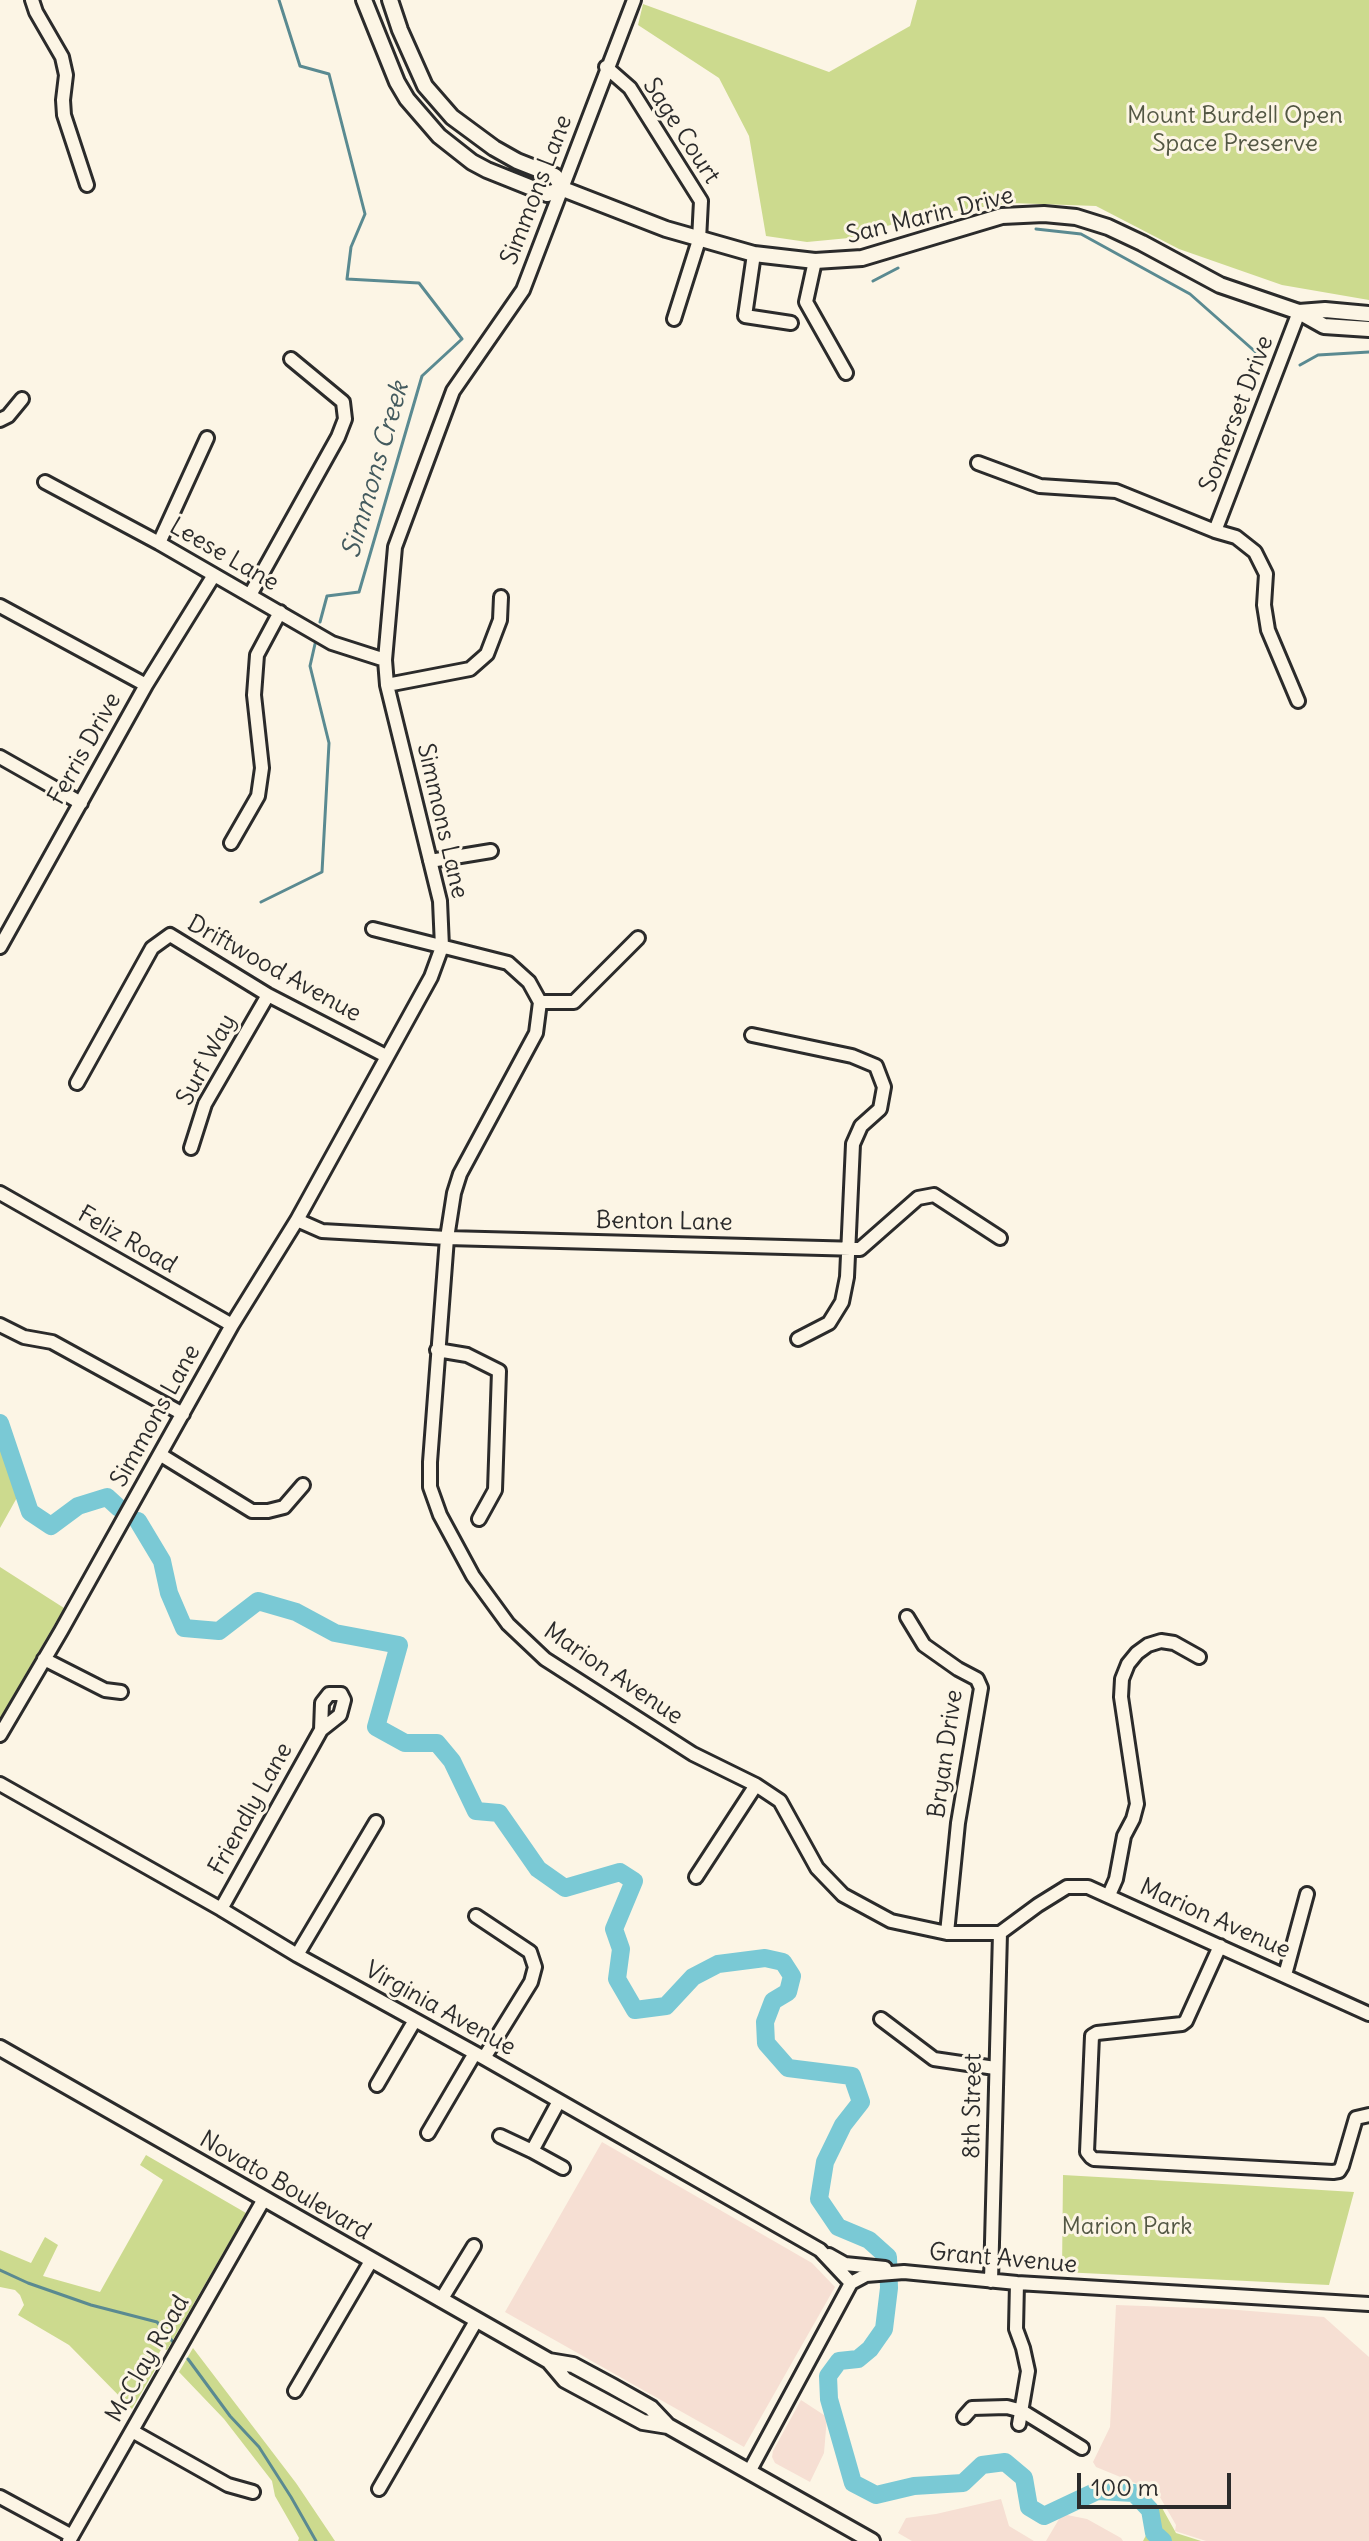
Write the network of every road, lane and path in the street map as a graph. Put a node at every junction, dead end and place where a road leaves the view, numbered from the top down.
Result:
1 (364, 0) edge
2 (390, 0) edge
3 (634, 0) edge
4 (34, 6) edge
5 (606, 67) junction
6 (87, 185) dead end
7 (563, 189) junction
8 (699, 240) junction
9 (754, 254) junction
10 (815, 261) junction
11 (1299, 312) junction
12 (1369, 314) edge
13 (674, 319) dead end
14 (791, 323) dead end
15 (1369, 329) edge
16 (291, 359) dead end
17 (846, 373) dead end
18 (22, 399) dead end
19 (0, 420) edge
20 (207, 438) dead end
21 (978, 463) dead end
22 (45, 482) dead end
23 (1215, 531) junction
24 (159, 543) junction
25 (214, 575) junction
26 (250, 595) junction
27 (501, 597) dead end
28 (0, 606) edge
29 (280, 612) junction
30 (385, 660) junction
31 (146, 685) junction
32 (387, 685) junction
33 (1298, 701) dead end
34 (0, 757) edge
35 (81, 803) junction
36 (231, 843) dead end
37 (491, 851) dead end
38 (430, 861) junction
39 (0, 917) edge
40 (13, 924) junction
41 (373, 929) dead end
42 (638, 938) dead end
43 (0, 947) edge
44 (442, 947) junction
45 (268, 995) junction
46 (540, 1002) junction
47 (752, 1035) dead end
48 (386, 1056) junction
49 (77, 1083) dead end
50 (191, 1148) dead end
51 (0, 1193) edge
52 (297, 1220) junction
53 (447, 1238) junction
54 (1000, 1238) dead end
55 (848, 1249) junction
56 (0, 1325) edge
57 (232, 1325) junction
58 (798, 1339) dead end
59 (437, 1350) junction
60 (183, 1414) junction
61 (161, 1455) junction
62 (303, 1485) dead end
63 (479, 1519) dead end
64 (907, 1617) dead end
65 (1199, 1657) dead end
66 (44, 1659) junction
67 (121, 1692) dead end
68 (321, 1730) dead end
69 (0, 1735) edge
70 (0, 1784) edge
71 (756, 1785) junction
72 (376, 1822) dead end
73 (696, 1877) dead end
74 (1307, 1894) dead end
75 (1109, 1895) junction
76 (221, 1909) junction
77 (476, 1916) dead end
78 (947, 1933) junction
79 (1000, 1933) junction
80 (1220, 1946) junction
81 (297, 1955) junction
82 (1285, 1975) junction
83 (1369, 2014) edge
84 (881, 2019) dead end
85 (415, 2020) junction
86 (0, 2048) edge
87 (480, 2056) junction
88 (995, 2068) junction
89 (377, 2085) dead end
90 (559, 2101) junction
91 (1369, 2115) edge
92 (428, 2133) dead end
93 (500, 2136) dead end
94 (532, 2151) junction
95 (563, 2168) dead end
96 (264, 2199) junction
97 (474, 2246) dead end
98 (820, 2250) junction
99 (371, 2261) junction
100 (882, 2270) junction
101 (991, 2281) junction
102 (851, 2283) junction
103 (1017, 2283) junction
104 (441, 2300) junction
105 (1369, 2304) edge
106 (476, 2321) junction
107 (295, 2391) dead end
108 (964, 2417) dead end
109 (1020, 2418) junction
110 (132, 2431) junction
111 (1082, 2448) dead end
112 (749, 2472) junction
113 (379, 2489) dead end
114 (253, 2492) dead end
115 (0, 2497) edge
116 (71, 2539) edge
117 (872, 2541) edge

1 - 7 main road, San Marin Drive
2 - 7 main road, San Marin Drive
3 - 5 street, Simmons Lane
4 - 6 street
5 - 7 street, Simmons Lane
5 - 8 street, Sage Court
7 - 8 main road, San Marin Drive
7 - 30 street, Simmons Lane
8 - 9 main road, San Marin Drive
8 - 13 street, Sage Court
9 - 10 main road, San Marin Drive
9 - 14 street
10 - 11 main road, San Marin Drive
10 - 17 street
11 - 12 main road, San Marin Drive
11 - 15 main road, San Marin Drive
11 - 23 street, Somerset Drive
16 - 26 street
18 - 19 street
20 - 24 street
21 - 23 street
22 - 24 street, Leese Lane
23 - 33 street
24 - 25 street, Leese Lane
25 - 26 street, Leese Lane
25 - 31 street, Ferris Drive
26 - 29 street, Leese Lane
27 - 32 street
28 - 31 street
29 - 30 street, Leese Lane
29 - 36 street
30 - 32 street, Simmons Lane
31 - 35 street, Ferris Drive
32 - 38 street, Simmons Lane
34 - 35 street
35 - 40 street, Ferris Drive
37 - 38 street
38 - 44 street, Simmons Lane
39 - 40 street
40 - 43 street, Ferris Drive
41 - 44 street
42 - 46 street
44 - 46 street
44 - 48 street, Simmons Lane
45 - 48 street, Driftwood Avenue
45 - 49 street, Driftwood Avenue
45 - 50 street, Surf Way
46 - 53 street, Marion Avenue
47 - 55 street
48 - 52 street, Simmons Lane
51 - 57 street, Feliz Road
52 - 53 street, Benton Lane
52 - 57 street, Simmons Lane
53 - 55 street, Benton Lane
53 - 59 street, Marion Avenue
54 - 55 street
55 - 58 street
56 - 60 street
57 - 60 street, Simmons Lane
59 - 63 street
59 - 71 street, Marion Avenue
60 - 61 street, Simmons Lane
61 - 62 street
61 - 66 street, Simmons Lane
64 - 78 street, Bryan Drive
65 - 75 street
66 - 67 street
66 - 69 street, Simmons Lane
68 - 76 street, Friendly Lane
70 - 76 street, Virginia Avenue
71 - 73 street
71 - 78 street, Marion Avenue
72 - 81 street
74 - 82 street
75 - 79 street, Marion Avenue
75 - 80 street, Marion Avenue
76 - 81 street, Virginia Avenue
77 - 87 street
78 - 79 street, Marion Avenue
79 - 88 street, 8th Street
80 - 82 street, Marion Avenue
80 - 91 street
81 - 85 street, Virginia Avenue
82 - 83 street, Marion Avenue
84 - 88 street
85 - 87 street, Virginia Avenue
85 - 89 street
86 - 96 main road, Novato Boulevard
87 - 90 street, Virginia Avenue
87 - 92 street
88 - 101 street, 8th Street
90 - 94 street
90 - 98 street, Virginia Avenue
93 - 94 street
94 - 95 street
96 - 99 main road, Novato Boulevard
96 - 110 street, McClay Road
97 - 104 street
98 - 100 street, Grant Avenue
98 - 102 street, Virginia Avenue
99 - 104 main road, Novato Boulevard
99 - 107 street
100 - 101 street, Grant Avenue
100 - 102 street
101 - 103 street, Grant Avenue
102 - 112 street
103 - 105 street, Grant Avenue
103 - 109 street
104 - 106 main road, Novato Boulevard
106 - 112 main road, Novato Boulevard
106 - 113 street
108 - 109 street
109 - 111 street
110 - 114 street
110 - 116 street, McClay Road
112 - 117 main road, Novato Boulevard
115 - 116 street

